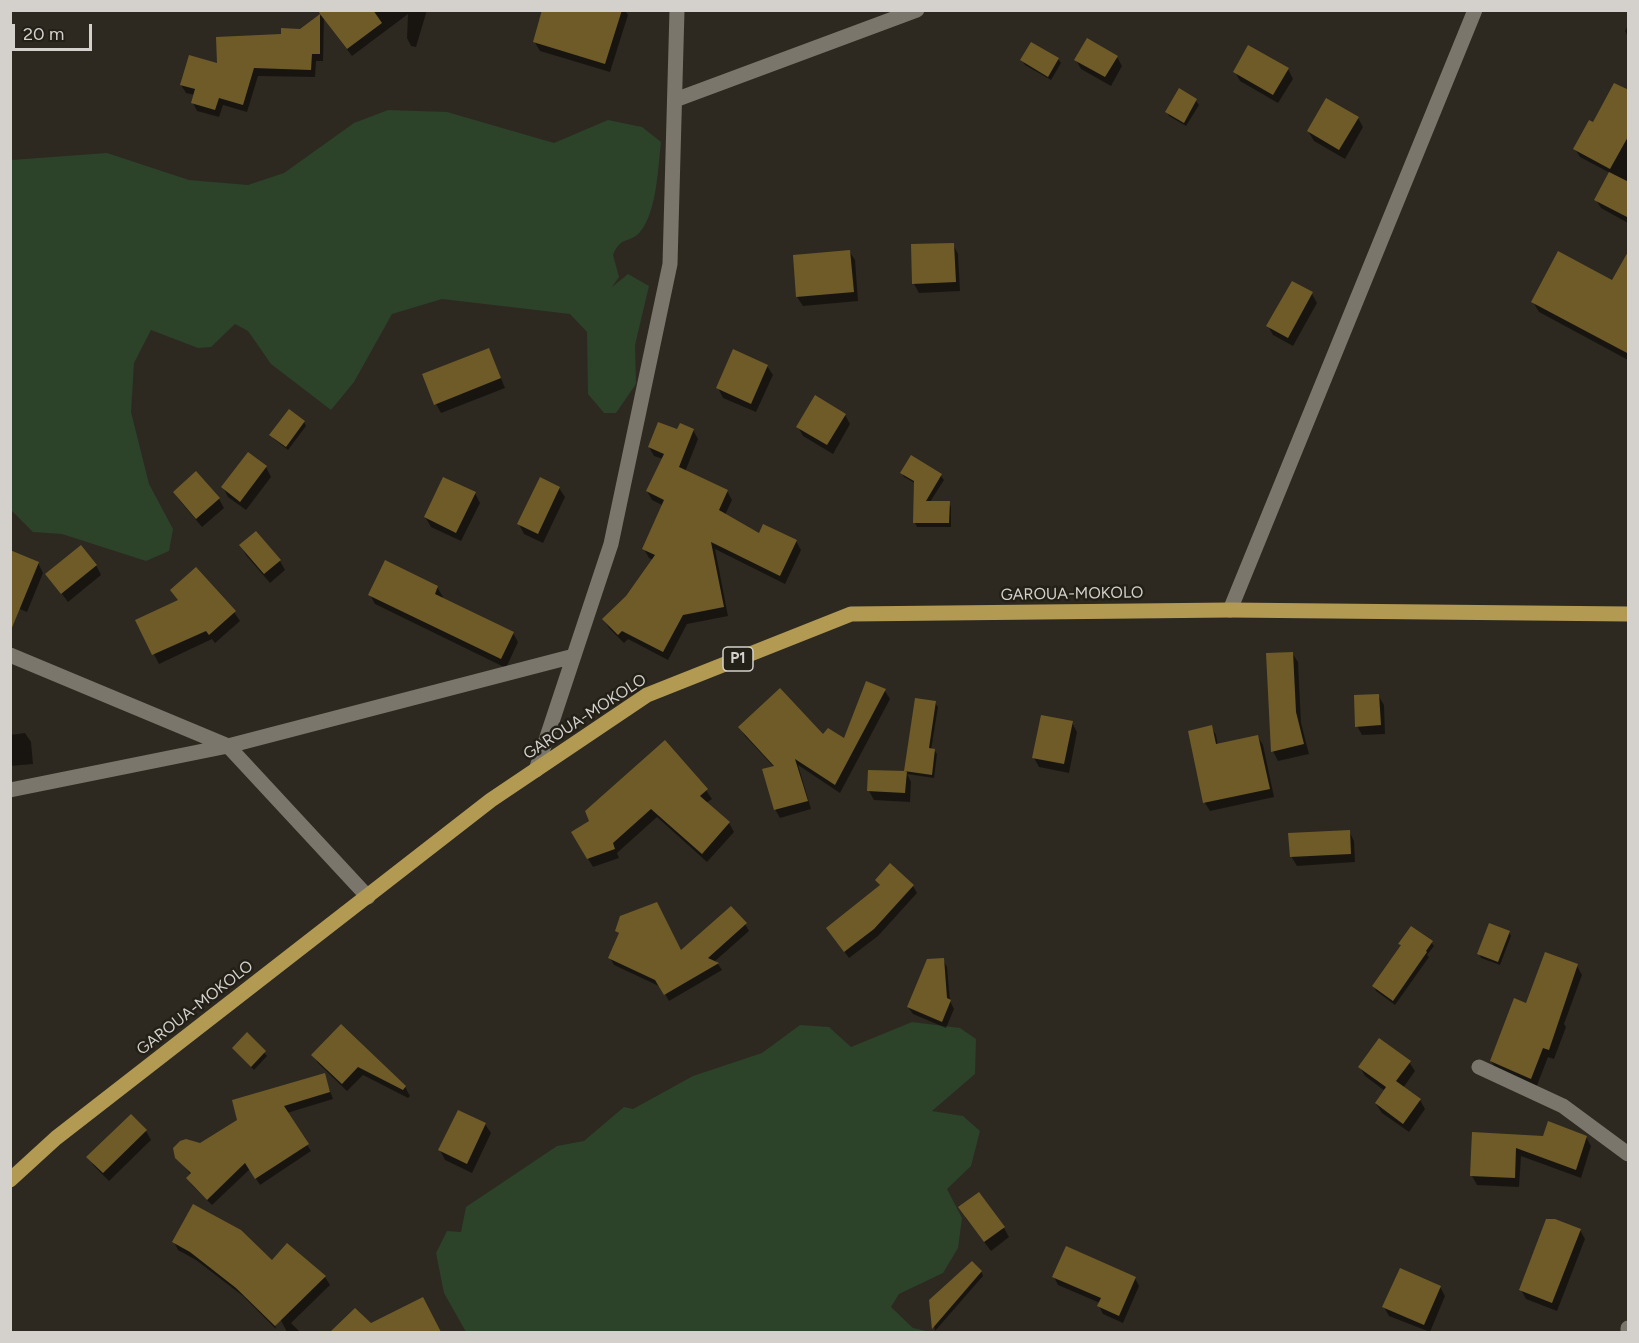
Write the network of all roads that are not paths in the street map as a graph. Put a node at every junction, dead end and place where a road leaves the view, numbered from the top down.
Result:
1 (677, 10) edge
2 (917, 10) edge
3 (1475, 10) edge
4 (675, 100) junction
5 (1230, 610) junction
6 (1629, 614) edge
7 (10, 655) edge
8 (574, 656) junction
9 (228, 746) junction
10 (536, 770) junction
11 (10, 790) edge
12 (368, 897) junction
13 (1479, 1067) dead end
14 (1629, 1154) edge
15 (10, 1180) edge

1 - 4 street
2 - 4 street
3 - 5 street
4 - 8 street
5 - 6 main road, GAROUA-MOKOLO / P1
5 - 10 main road, GAROUA-MOKOLO / P1
7 - 9 street
8 - 9 street
8 - 10 street
9 - 11 street
9 - 12 street
10 - 12 main road, GAROUA-MOKOLO / P1
12 - 15 main road, GAROUA-MOKOLO / P1
13 - 14 street

